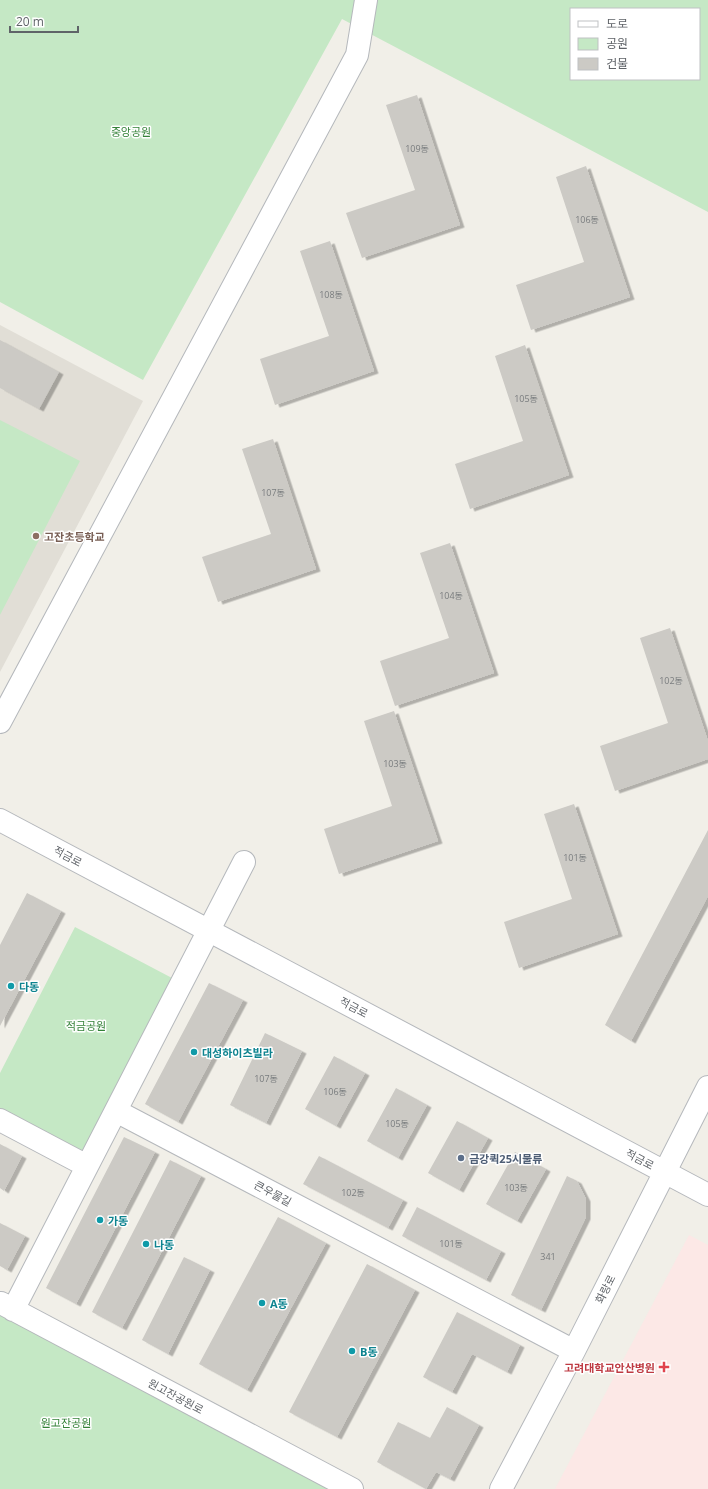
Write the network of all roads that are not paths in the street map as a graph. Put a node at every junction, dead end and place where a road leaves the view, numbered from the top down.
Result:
1 (366, 0) edge
2 (0, 722) edge
3 (0, 820) edge
4 (244, 862) dead end
5 (208, 930) junction
6 (708, 1088) edge
7 (116, 1110) junction
8 (0, 1120) edge
9 (87, 1166) junction
10 (664, 1172) junction
11 (708, 1195) edge
12 (7, 1306) edge
13 (574, 1351) junction
14 (352, 1489) edge
15 (501, 1489) edge

1 - 2 street
3 - 5 street, 적금로
4 - 5 street
5 - 7 street
5 - 10 street, 적금로
6 - 10 street, 화랑로
7 - 9 street
7 - 13 street, 큰우물길
8 - 9 street
9 - 12 street
10 - 11 street, 적금로
10 - 13 street, 화랑로
12 - 14 street, 원고잔공원로
13 - 15 street, 화랑로

